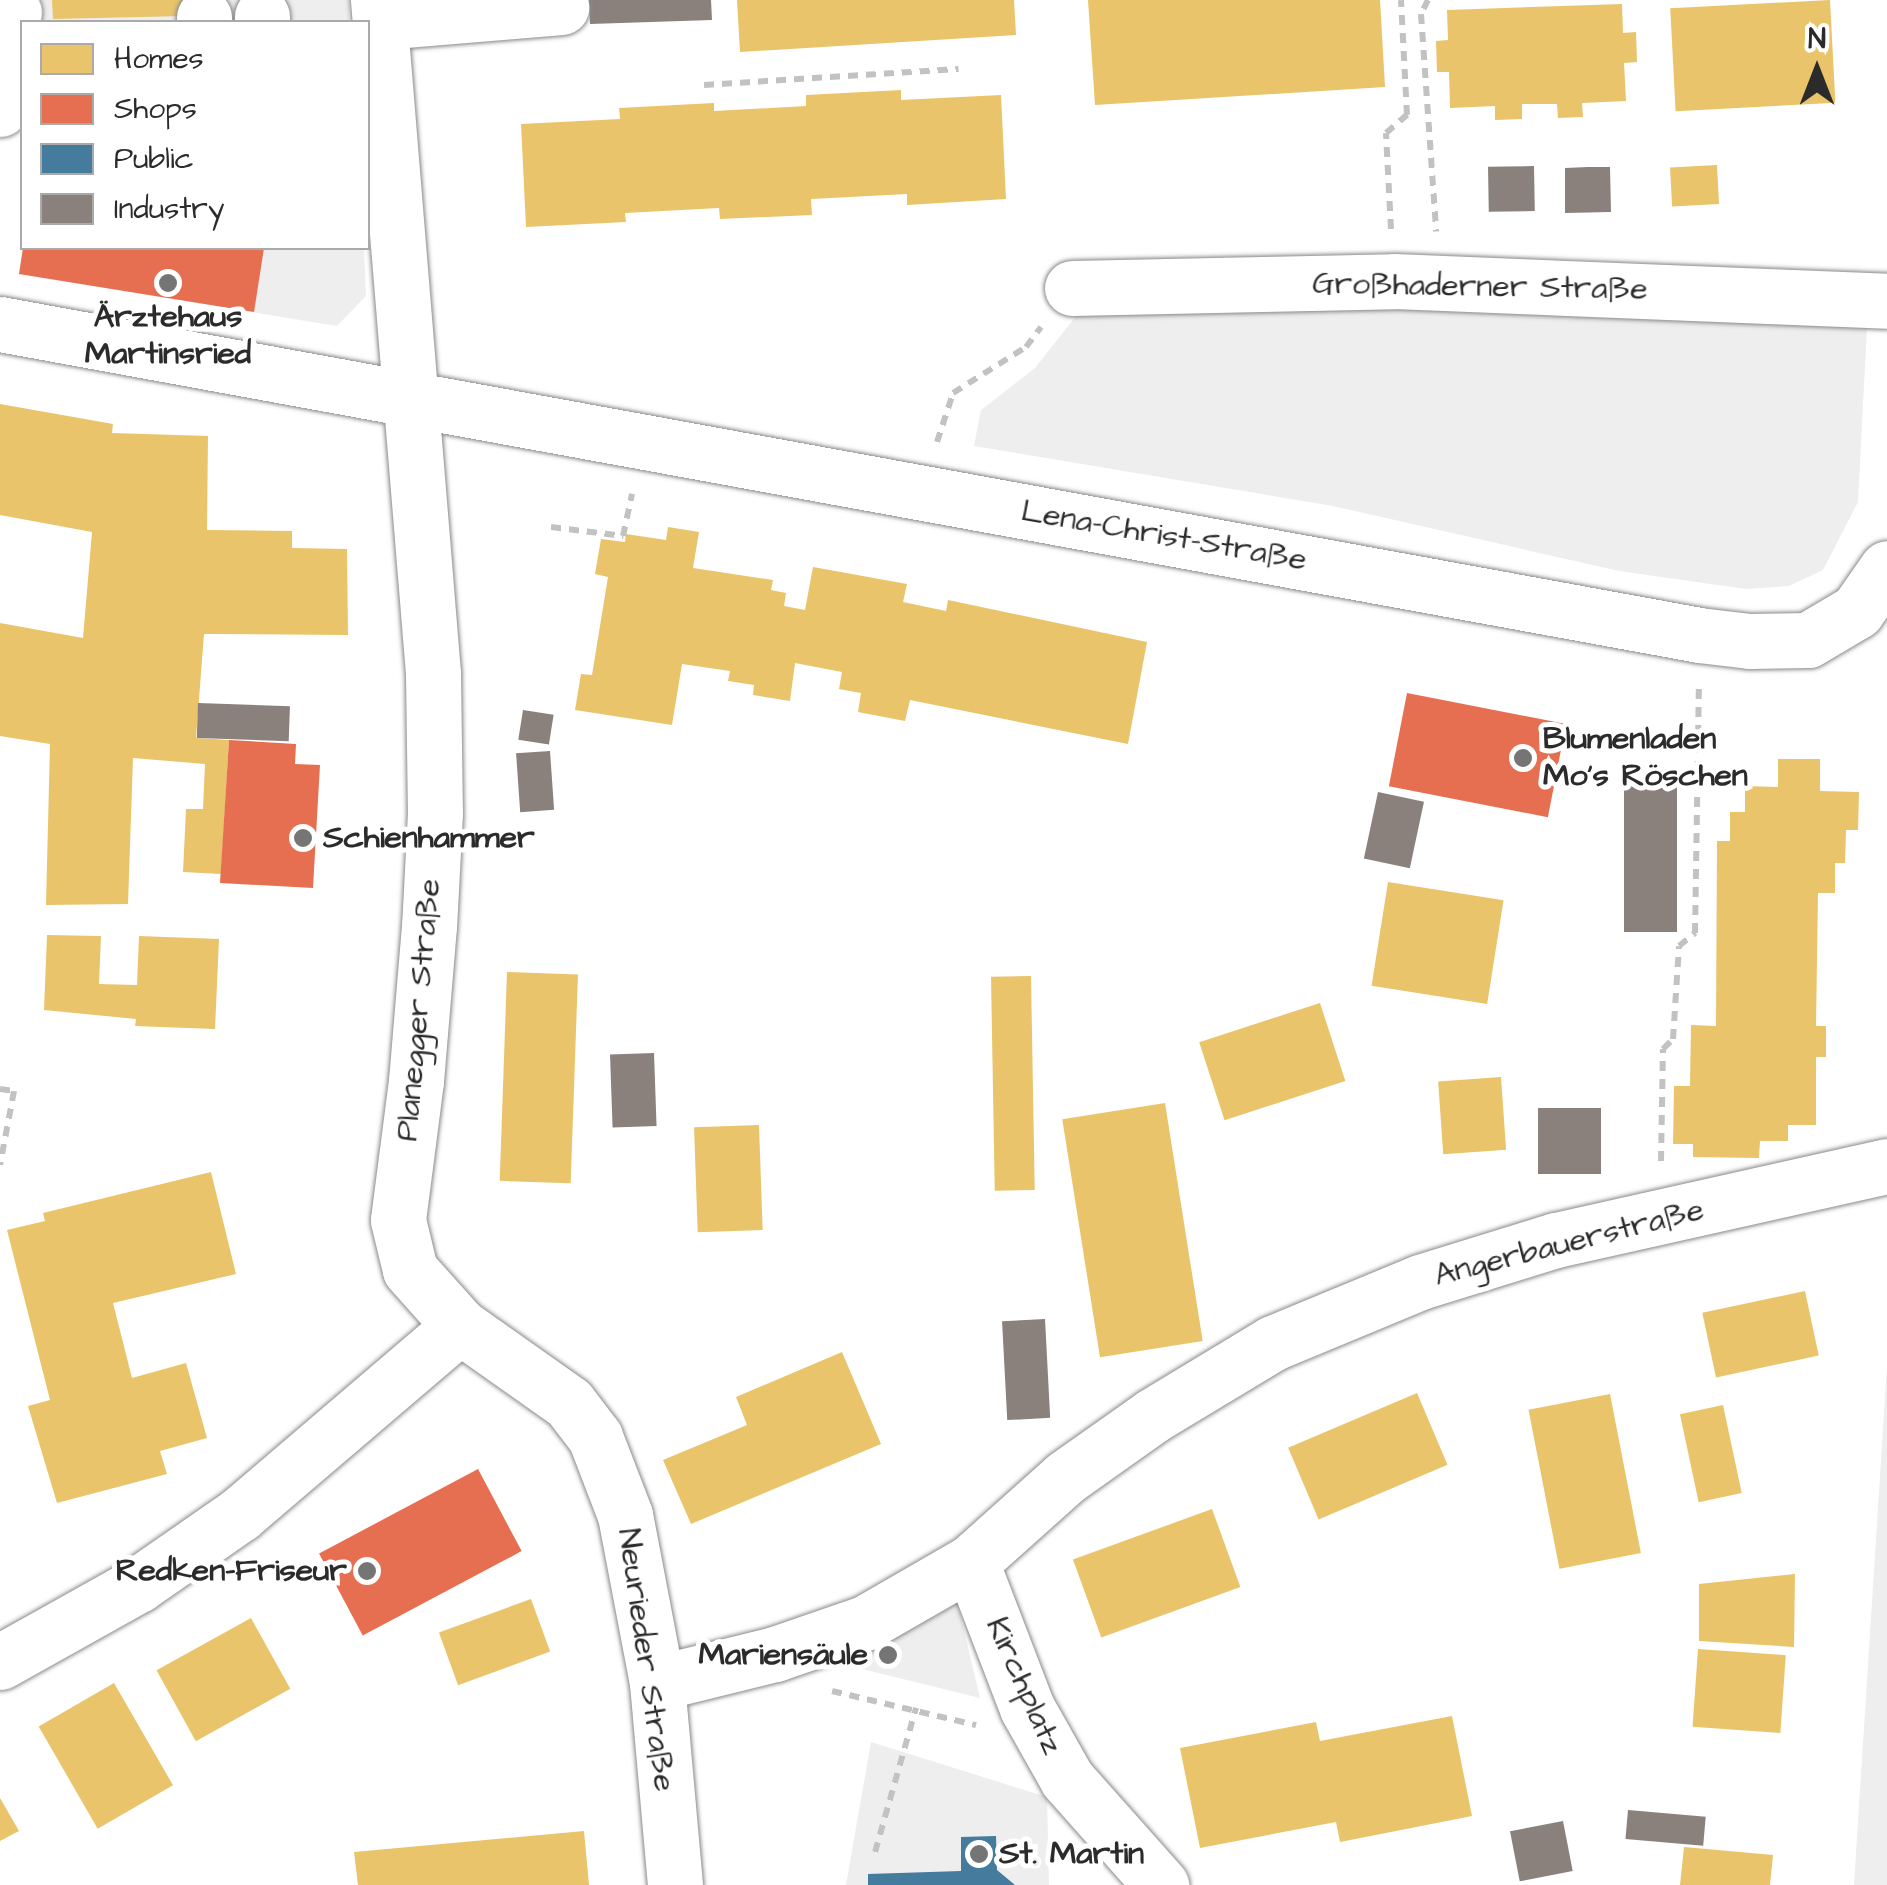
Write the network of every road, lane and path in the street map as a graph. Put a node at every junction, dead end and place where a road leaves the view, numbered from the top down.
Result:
1 (1401, 0) edge
2 (1428, 0) edge
3 (561, 7) dead end
4 (379, 11) edge
5 (14, 12) dead end
6 (958, 69) dead end
7 (7, 83) edge
8 (704, 85) dead end
9 (1417, 282) junction
10 (1072, 288) joint
11 (1887, 302) edge
12 (0, 324) edge
13 (412, 399) junction
14 (642, 444) junction
15 (921, 491) junction
16 (551, 527) dead end
17 (1887, 568) edge
18 (1700, 635) junction
19 (0, 1090) edge
20 (0, 1165) edge
21 (1887, 1166) edge
22 (1659, 1218) junction
23 (460, 1326) junction
24 (971, 1562) junction
25 (0, 1662) edge
26 (657, 1683) junction
27 (814, 1689) dead end
28 (916, 1708) junction
29 (981, 1726) dead end
30 (875, 1852) dead end
31 (675, 1885) edge
32 (1161, 1885) edge

1 - 9 path
2 - 9 path
3 - 4 street
4 - 13 street, Planegger Straße
5 - 7 street
6 - 8 path
9 - 10 street, Großhaderner Straße
9 - 11 street, Großhaderner Straße
10 - 15 path
12 - 13 street, Lena-Christ-Straße
13 - 14 street, Lena-Christ-Straße
13 - 23 street, Planegger Straße
14 - 15 street, Lena-Christ-Straße
14 - 16 path
15 - 18 street, Lena-Christ-Straße
17 - 18 street, Lena-Christ-Straße
18 - 22 path
19 - 20 path
21 - 22 street, Angerbauerstraße
22 - 24 street, Angerbauerstraße
23 - 25 street
23 - 26 street, Neurieder Straße
24 - 26 street
24 - 32 street, Kirchplatz
26 - 31 street, Neurieder Straße
27 - 28 path, Kirchplatz
28 - 29 path, Kirchplatz
28 - 30 path

